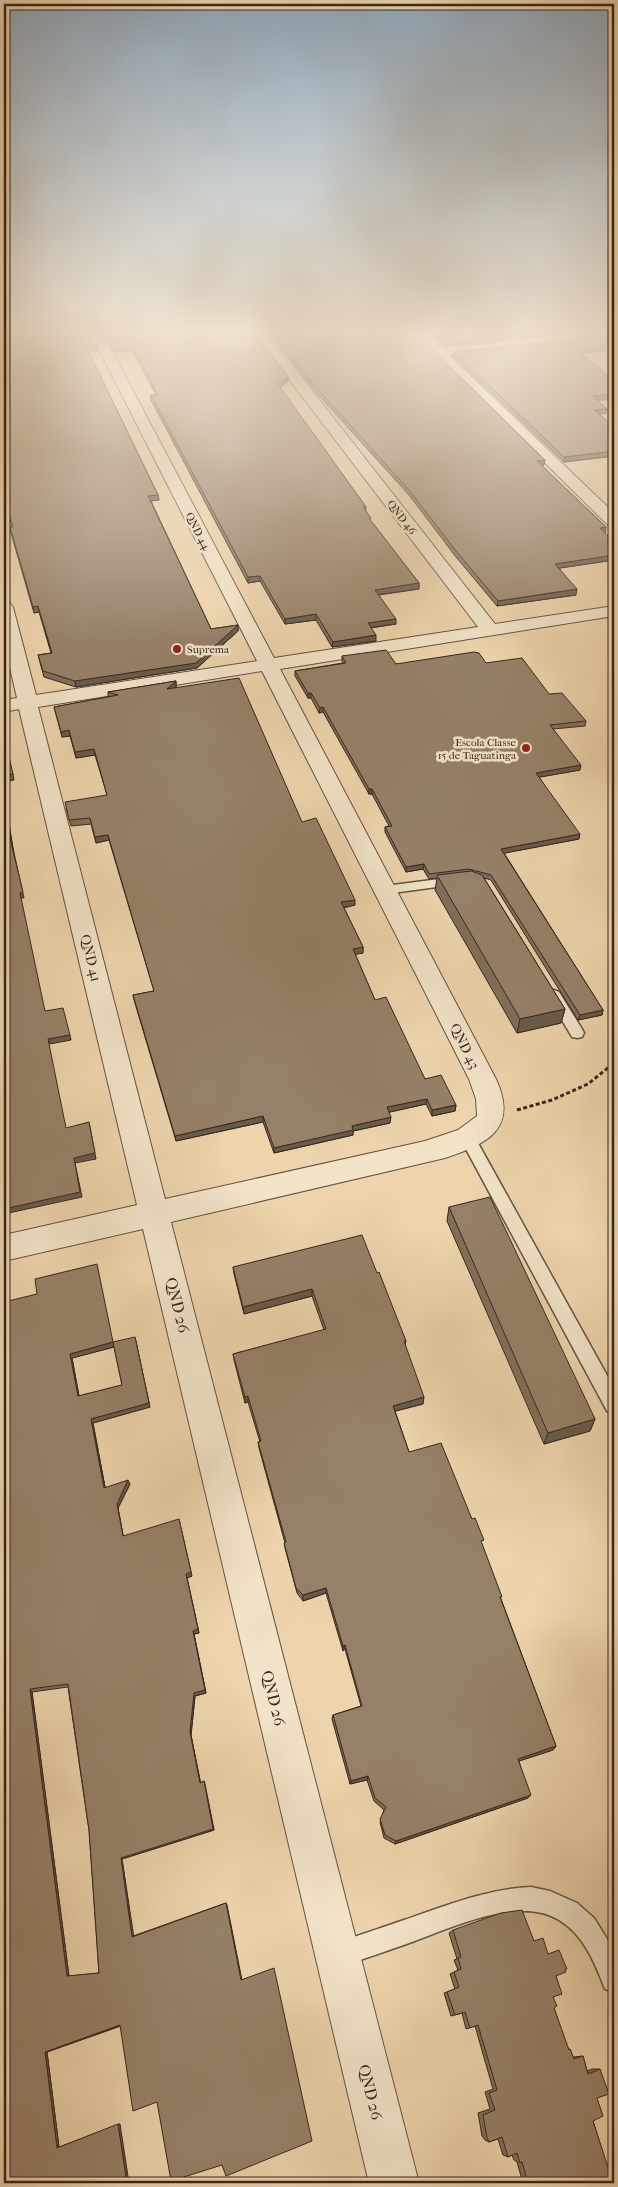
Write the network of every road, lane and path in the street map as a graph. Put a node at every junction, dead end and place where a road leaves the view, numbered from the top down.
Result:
1 (148, 434) edge
2 (338, 434) edge
3 (523, 434) edge
4 (614, 522) edge
5 (4, 607) edge
6 (614, 611) edge
7 (491, 631) junction
8 (267, 664) junction
9 (28, 702) junction
10 (4, 706) edge
11 (469, 880) edge
12 (385, 890) junction
13 (547, 984) edge
14 (577, 1033) dead end
15 (614, 1063) edge
16 (490, 1118) junction
17 (468, 1138) junction
18 (155, 1213) junction
19 (4, 1248) edge
20 (614, 1405) edge
21 (337, 1955) junction
22 (614, 1980) edge
23 (394, 2183) edge

1 - 8 street, QND 44
2 - 7 street, QND 46
3 - 4 street
5 - 9 street, QND 41
6 - 7 street
7 - 8 street
8 - 9 street
8 - 12 street, QND 43
9 - 10 street
9 - 18 street, QND 41
11 - 12 lane
12 - 16 street, QND 43
13 - 14 lane
15 - 16 path
16 - 17 street
17 - 18 street
17 - 20 lane
18 - 19 street
18 - 21 street, QND 26
21 - 22 lane
21 - 23 street, QND 26

